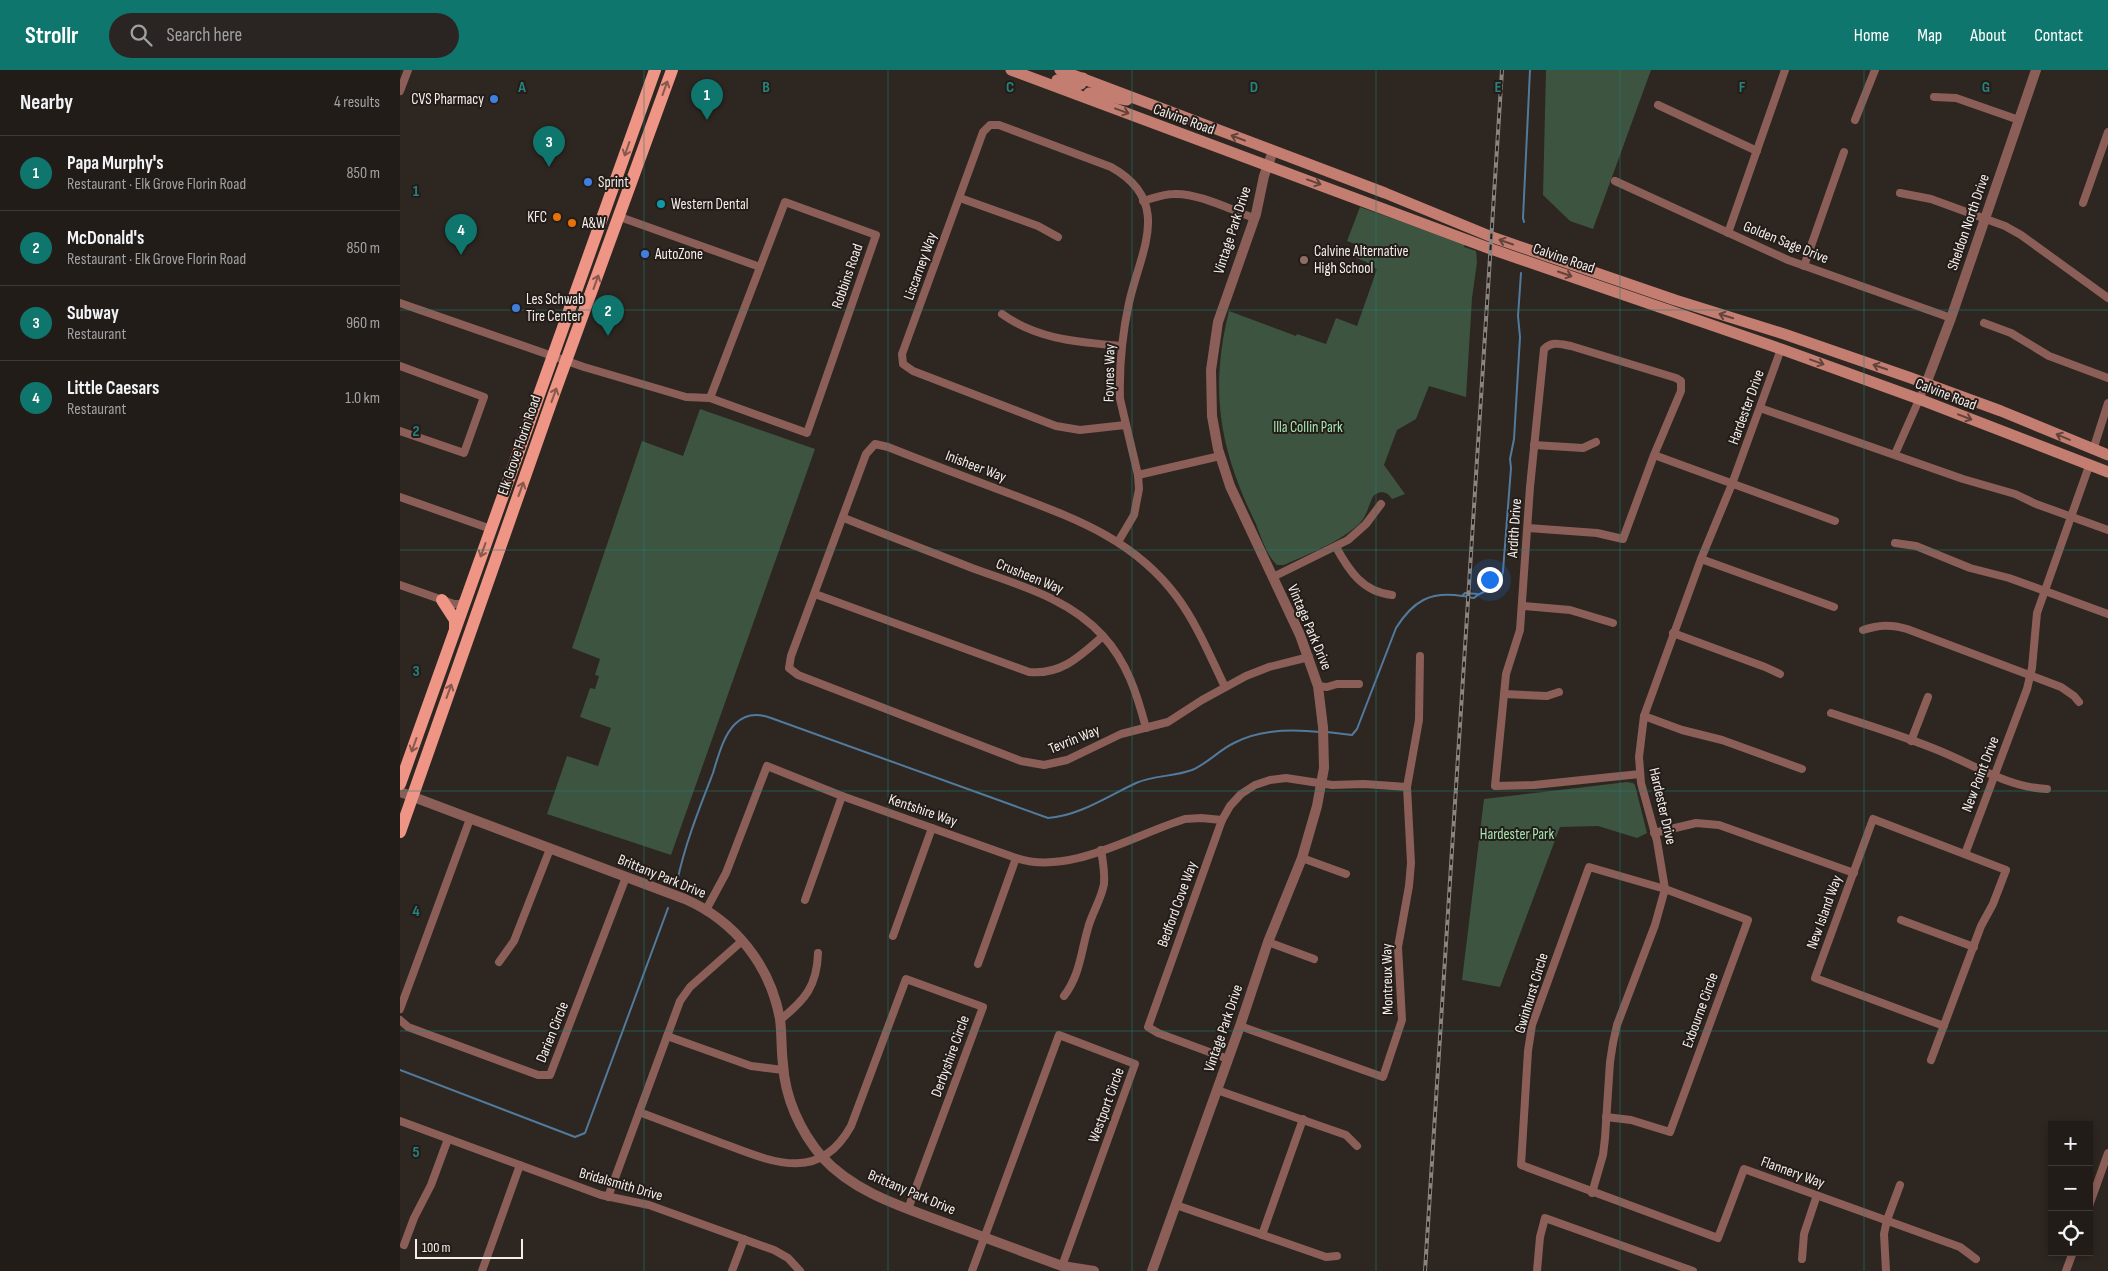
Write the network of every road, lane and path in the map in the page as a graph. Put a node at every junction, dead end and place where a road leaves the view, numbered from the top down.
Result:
1 (408, 70) edge
2 (655, 70) edge
3 (672, 70) edge
4 (1011, 70) edge
5 (1060, 70) edge
6 (1785, 70) edge
7 (1875, 70) edge
8 (2036, 70) edge
9 (1030, 77) junction
10 (1083, 78) junction
11 (400, 91) edge
12 (1080, 96) junction
13 (1934, 97) dead end
14 (1139, 100) junction
15 (1658, 105) dead end
16 (642, 107) junction
17 (1856, 120) dead end
18 (2019, 120) junction
19 (2108, 132) edge
20 (646, 139) junction
21 (1273, 151) junction
22 (1757, 151) junction
23 (1844, 152) dead end
24 (1268, 166) junction
25 (1615, 182) dead end
26 (1900, 193) dead end
27 (960, 198) junction
28 (1144, 201) junction
29 (2083, 203) dead end
30 (620, 217) junction
31 (1254, 218) junction
32 (1984, 218) junction
33 (1728, 233) junction
34 (1058, 237) dead end
35 (1804, 266) junction
36 (760, 267) junction
37 (2108, 298) edge
38 (400, 303) edge
39 (1002, 314) dead end
40 (1951, 318) junction
41 (1984, 323) dead end
42 (1122, 346) junction
43 (1781, 349) junction
44 (553, 356) junction
45 (566, 361) junction
46 (400, 366) edge
47 (2108, 378) edge
48 (1926, 384) junction
49 (710, 398) junction
50 (1919, 399) junction
51 (2108, 403) edge
52 (1760, 408) junction
53 (1126, 425) junction
54 (400, 431) edge
55 (1596, 442) dead end
56 (1534, 445) junction
57 (2093, 450) junction
58 (1895, 454) junction
59 (1654, 455) junction
60 (2108, 455) edge
61 (1220, 456) junction
62 (2090, 466) junction
63 (2108, 472) edge
64 (1138, 475) junction
65 (1732, 484) junction
66 (400, 497) edge
67 (1381, 504) dead end
68 (2072, 517) junction
69 (844, 518) junction
70 (1835, 521) dead end
71 (1528, 528) junction
72 (491, 529) junction
73 (2108, 530) edge
74 (1118, 542) junction
75 (1895, 543) dead end
76 (1336, 547) junction
77 (1701, 559) junction
78 (1273, 577) junction
79 (400, 585) edge
80 (2045, 591) junction
81 (815, 594) junction
82 (1392, 595) dead end
83 (466, 599) junction
84 (442, 600) junction
85 (1523, 606) junction
86 (1834, 607) dead end
87 (2108, 614) edge
88 (1612, 623) dead end
89 (1863, 630) dead end
90 (455, 631) junction
91 (1673, 633) junction
92 (1103, 636) junction
93 (1420, 656) dead end
94 (1309, 657) junction
95 (789, 668) joint
96 (1780, 674) dead end
97 (2031, 675) junction
98 (1359, 684) dead end
99 (1318, 686) junction
100 (1225, 687) junction
101 (1559, 692) dead end
102 (1504, 694) junction
103 (1928, 697) dead end
104 (2079, 702) dead end
105 (1831, 712) dead end
106 (1644, 716) junction
107 (1146, 728) junction
108 (1911, 741) junction
109 (1802, 769) dead end
110 (1640, 774) junction
111 (1994, 774) junction
112 (400, 784) edge
113 (1322, 784) junction
114 (1407, 787) junction
115 (2047, 789) dead end
116 (400, 792) edge
117 (842, 796) junction
118 (413, 797) junction
119 (470, 819) junction
120 (1222, 820) junction
121 (932, 828) junction
122 (400, 832) edge
123 (1654, 833) junction
124 (550, 848) junction
125 (1101, 850) junction
126 (1964, 854) junction
127 (1016, 858) junction
128 (1302, 858) junction
129 (1854, 873) junction
130 (1346, 874) dead end
131 (626, 877) junction
132 (1665, 889) junction
133 (805, 900) dead end
134 (706, 910) junction
135 (1901, 920) dead end
136 (893, 936) dead end
137 (742, 941) junction
138 (1268, 942) junction
139 (1974, 947) junction
140 (818, 953) dead end
141 (1314, 959) dead end
142 (499, 962) dead end
143 (978, 964) dead end
144 (1064, 996) dead end
145 (400, 1009) edge
146 (400, 1020) edge
147 (780, 1020) junction
148 (1240, 1026) junction
149 (1944, 1026) junction
150 (667, 1036) junction
151 (1228, 1059) junction
152 (1932, 1060) dead end
153 (783, 1070) junction
154 (1217, 1090) junction
155 (639, 1112) junction
156 (1606, 1118) junction
157 (1303, 1119) junction
158 (400, 1121) edge
159 (448, 1139) junction
160 (1356, 1146) dead end
161 (2108, 1153) edge
162 (822, 1156) junction
163 (520, 1165) junction
164 (1900, 1185) dead end
165 (1592, 1192) junction
166 (1817, 1195) junction
167 (2093, 1195) edge
168 (608, 1197) junction
169 (1176, 1205) junction
170 (908, 1209) junction
171 (1887, 1220) junction
172 (1262, 1235) junction
173 (985, 1237) junction
174 (744, 1239) junction
175 (404, 1245) dead end
176 (1337, 1256) dead end
177 (2072, 1256) edge
178 (1802, 1259) dead end
179 (1976, 1259) dead end
180 (1062, 1266) junction
181 (482, 1271) edge
182 (732, 1271) edge
183 (800, 1271) edge
184 (972, 1271) edge
185 (1094, 1271) edge
186 (1152, 1271) edge
187 (1537, 1271) edge
188 (1693, 1271) edge
189 (1886, 1271) edge
190 (2066, 1271) edge

1 - 11 street
2 - 16 main road, Elk Grove Florin Road
20 -> 3 main road, Elk Grove Florin Road
4 - 9 main road, Calvine Road
5 - 10 main road, Calvine Road
6 - 22 street
7 - 17 street
8 - 18 street, Sheldon North Drive
9 - 10 main road
9 - 12 main road, Calvine Road
10 - 14 main road, Calvine Road
12 - 14 main road
12 -> 24 main road, Calvine Road
13 - 18 street
21 -> 14 main road, Calvine Road
15 - 22 street
16 - 20 main road
16 -> 44 main road, Elk Grove Florin Road
18 - 32 street, Sheldon North Drive
19 - 29 street
20 - 30 main road, Elk Grove Florin Road
21 - 24 street, Vintage Park Drive
48 -> 21 main road, Calvine Road
22 - 33 street
23 - 35 street
24 - 31 street, Vintage Park Drive
24 -> 43 main road, Calvine Road
25 - 33 street, Golden Sage Drive
26 - 32 street
27 - 28 street, Liscarney Way
27 - 34 street
27 - 53 street, Liscarney Way
28 - 31 street
28 - 42 street, Foynes Way
30 - 36 street
45 -> 30 main road, Elk Grove Florin Road
31 - 61 street, Vintage Park Drive
32 - 37 street
32 - 40 street, Sheldon North Drive
33 - 35 street, Golden Sage Drive
35 - 40 street, Golden Sage Drive
36 - 49 street, Robbins Road
36 - 49 street, Robbins Road
38 - 44 street, Robbins Road
39 - 42 street
40 - 48 street, Sheldon North Drive
41 - 47 street
42 - 53 street, Foynes Way
43 -> 50 main road, Calvine Road
43 - 52 street, Hardester Drive
44 - 45 street, Robbins Road
44 - 72 main road, Elk Grove Florin Road
45 - 49 street, Robbins Road
118 -> 45 main road, Elk Grove Florin Road
46 - 54 street
48 - 50 street
57 -> 48 main road, Calvine Road
50 - 58 street
50 -> 62 main road, Calvine Road
51 - 57 street
52 - 58 street
52 - 65 street, Hardester Drive
53 - 64 street, Foynes Way
55 - 56 street
56 - 59 street, Ardith Drive
56 - 71 street, Ardith Drive
57 - 60 main road, Calvine Road
58 - 68 street
59 - 65 street
59 - 71 street
61 - 64 street
61 - 78 street, Vintage Park Drive
62 - 63 main road, Calvine Road
62 - 68 street, New Point Drive
64 - 74 street, Foynes Way
65 - 70 street
65 - 77 street, Hardester Drive
66 - 72 street
67 - 76 street
68 - 73 street
68 - 80 street, New Point Drive
69 - 74 street, Inisheer Way
69 - 81 street, Inisheer Way
69 - 92 street, Crusheen Way
71 - 85 street, Ardith Drive
72 -> 83 main road, Elk Grove Florin Road
74 - 100 street, Inisheer Way
75 - 80 street
76 - 78 street
76 - 82 street
77 - 86 street
77 - 91 street, Hardester Drive
78 - 94 street, Vintage Park Drive
79 - 84 street
80 - 87 street
80 - 97 street, New Point Drive
81 - 92 street
81 - 95 street, Inisheer Way
83 - 84 street
83 - 90 main road, Elk Grove Florin Road
84 - 90 main road
85 - 88 street
85 - 102 street, Ardith Drive
89 - 97 street
90 -> 112 main road, Elk Grove Florin Road
91 - 96 street
91 - 106 street, Hardester Drive
92 - 107 street, Crusheen Way
93 - 114 street
94 - 99 street, Vintage Park Drive
94 - 100 street, Tevrin Way
95 - 107 street, Tevrin Way
97 - 104 street
97 - 111 street, New Point Drive
98 - 99 street
99 - 113 street, Vintage Park Drive
100 - 107 street, Tevrin Way
101 - 102 street
102 - 110 street, Ardith Drive
103 - 108 street
105 - 108 street
106 - 109 street
106 - 110 street, Hardester Drive
108 - 111 street
110 - 123 street, Hardester Drive
111 - 115 street
111 - 126 street, New Point Drive
113 - 114 street, Bedford Cove Way
113 - 120 street, Bedford Cove Way
113 - 128 street, Vintage Park Drive
114 - 148 street, Montreux Way
116 - 118 street, Brittany Park Drive
117 - 121 street, Kentshire Way
117 - 133 street
117 - 134 street, Kentshire Way
118 - 119 street, Brittany Park Drive
118 - 122 main road, Elk Grove Florin Road
119 - 124 street, Brittany Park Drive
119 - 145 street
120 - 125 street, Kentshire Way
120 - 151 street, Bedford Cove Way
121 - 127 street, Kentshire Way
121 - 136 street
123 - 129 street
123 - 132 street, Hardester Drive
124 - 131 street, Brittany Park Drive
124 - 142 street
125 - 127 street, Kentshire Way
125 - 144 street
126 - 129 street, New Island Way
126 - 139 street
127 - 143 street
128 - 130 street
128 - 138 street, Vintage Park Drive
129 - 149 street, New Island Way
131 - 134 street, Brittany Park Drive
131 - 146 street, Darien Circle
132 - 156 street, Hardester Drive
132 - 156 street, Exbourne Circle
132 - 165 street, Gwinhurst Circle
134 - 137 street, Brittany Park Drive
135 - 139 street
137 - 147 street, Brittany Park Drive
137 - 150 street
138 - 141 street
138 - 148 street, Vintage Park Drive
139 - 149 street
140 - 147 street
147 - 153 street, Brittany Park Drive
148 - 151 street, Vintage Park Drive
149 - 152 street
150 - 153 street
150 - 155 street
151 - 154 street, Vintage Park Drive
153 - 162 street, Brittany Park Drive
154 - 157 street
154 - 169 street, Vintage Park Drive
155 - 162 street
155 - 168 street
156 - 165 street, Hardester Drive
157 - 160 street
157 - 172 street
158 - 159 street, Bridalsmith Drive
159 - 163 street, Bridalsmith Drive
159 - 175 street
161 - 167 street
162 - 170 street, Brittany Park Drive
162 - 170 street, Derbyshire Circle
163 - 168 street, Bridalsmith Drive
163 - 181 street
164 - 171 street
165 - 166 street, Flannery Way
166 - 171 street, Flannery Way
166 - 178 street
168 - 174 street, Bridalsmith Drive
169 - 172 street
169 - 186 street, Vintage Park Drive
170 - 173 street, Brittany Park Drive
171 - 179 street, Flannery Way
171 - 189 street
172 - 176 street
173 - 180 street, Brittany Park Drive
173 - 180 street, Westport Circle
173 - 184 street
174 - 182 street
174 - 183 street, Bridalsmith Drive
177 - 190 street
180 - 185 street, Brittany Park Drive
187 - 188 street

